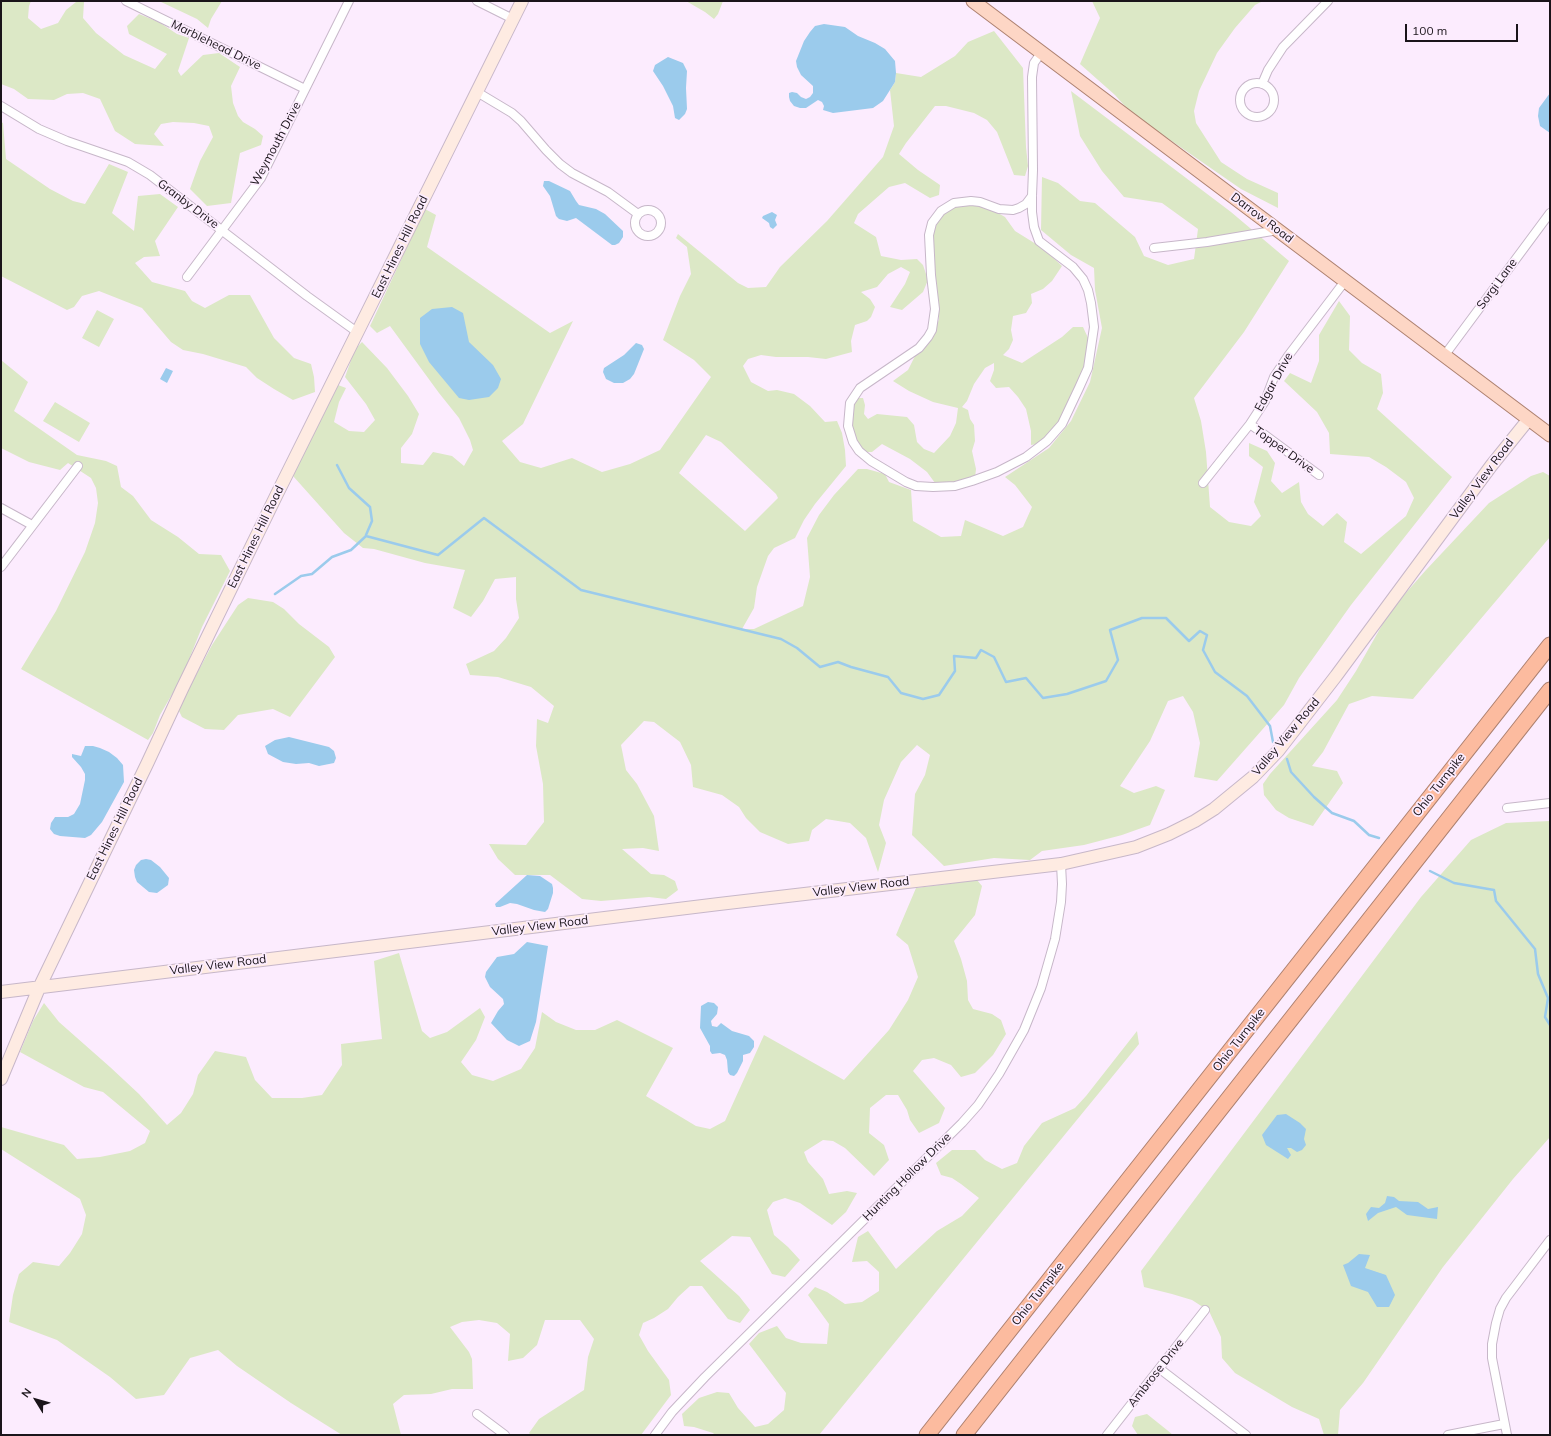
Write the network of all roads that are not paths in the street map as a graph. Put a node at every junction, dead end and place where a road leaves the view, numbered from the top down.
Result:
1 (126, 1) edge
2 (349, 1) edge
3 (477, 1) edge
4 (522, 1) edge
5 (1328, 1) edge
6 (980, 3) edge
7 (513, 19) junction
8 (1042, 53) junction
9 (1262, 84) junction
10 (305, 89) junction
11 (478, 92) junction
12 (1, 106) edge
13 (1032, 196) junction
14 (1550, 213) edge
15 (638, 214) dead end
16 (222, 230) junction
17 (1278, 230) junction
18 (1154, 248) dead end
19 (187, 277) dead end
20 (1345, 281) junction
21 (357, 332) junction
22 (1444, 356) junction
23 (1528, 420) junction
24 (1250, 424) junction
25 (1550, 435) edge
26 (78, 466) dead end
27 (1319, 475) dead end
28 (1203, 483) dead end
29 (1, 508) edge
30 (32, 525) junction
31 (1, 567) edge
32 (1550, 645) edge
33 (1550, 690) edge
34 (1550, 803) edge
35 (1507, 808) dead end
36 (1061, 864) junction
37 (39, 988) junction
38 (1, 992) edge
39 (1, 1079) edge
40 (1550, 1240) edge
41 (1205, 1310) dead end
42 (1160, 1369) junction
43 (477, 1414) dead end
44 (1504, 1424) junction
45 (504, 1435) edge
46 (655, 1435) edge
47 (927, 1435) edge
48 (964, 1435) edge
49 (1107, 1435) edge
50 (1246, 1435) edge
51 (1448, 1435) edge
52 (1507, 1435) edge

1 - 10 street, Marblehead Drive
2 - 10 street, Weymouth Drive
3 - 7 street
4 - 7 main road, East Hines Hill Road
5 - 9 street
6 - 8 main road, Darrow Road
7 - 11 main road, East Hines Hill Road
8 - 13 street
8 - 17 main road, Darrow Road
9 - 9 street
10 - 16 street, Weymouth Drive
11 - 15 street
11 - 21 main road, East Hines Hill Road
12 - 16 street, Granby Drive
13 - 13 street
14 - 22 street, Sorgi Lane
16 - 19 street, Weymouth Drive
16 - 21 street, Granby Drive
17 - 18 street
17 - 20 main road, Darrow Road
20 - 22 main road, Darrow Road
20 - 24 street, Edgar Drive
21 - 37 main road, East Hines Hill Road
22 - 23 main road, Darrow Road
23 - 25 main road, Darrow Road
23 - 36 main road, Valley View Road
24 - 27 street, Topper Drive
24 - 28 street, Edgar Drive
26 - 30 street
29 - 30 street
30 - 31 street
32 - 47 highway, Ohio Turnpike
33 - 48 highway
34 - 35 street
36 - 37 main road, Valley View Road
36 - 46 street, Hunting Hollow Drive
37 - 38 main road, Valley View Road
37 - 39 main road, East Hines Hill Road
40 - 44 street
41 - 42 street, Ambrose Drive
42 - 49 street, Ambrose Drive
42 - 50 street
43 - 45 street
44 - 51 street
44 - 52 street

